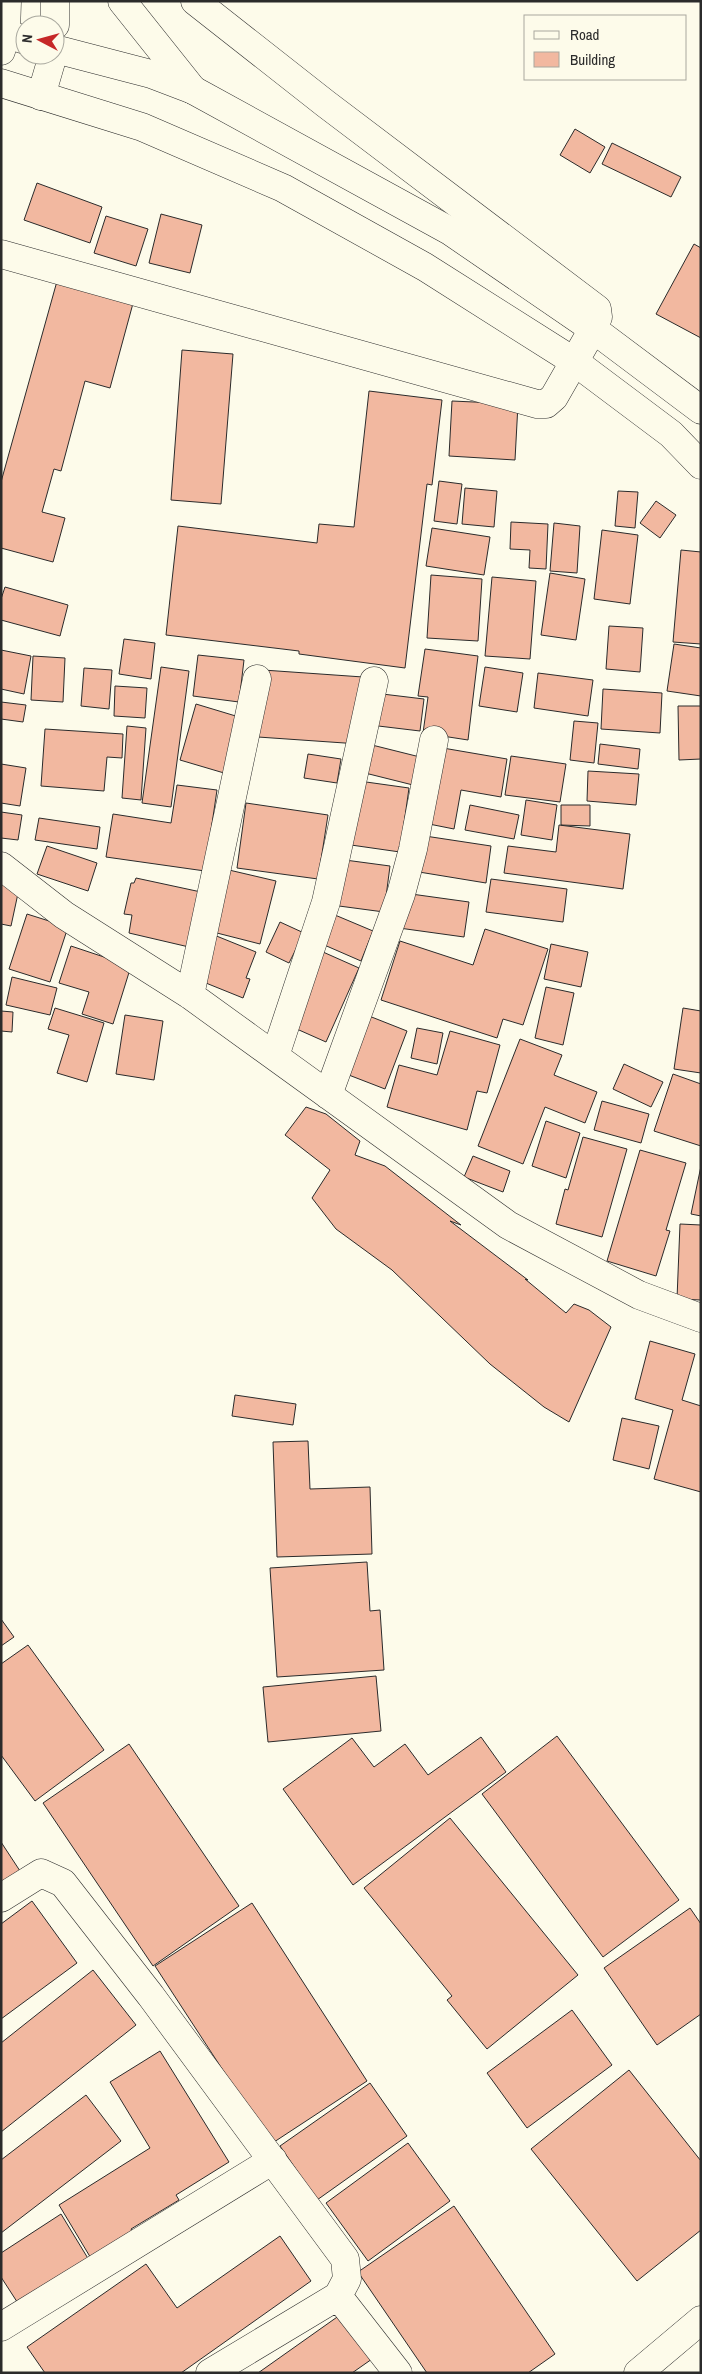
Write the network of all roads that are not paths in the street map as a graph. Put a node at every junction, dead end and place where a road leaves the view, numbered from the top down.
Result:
1 (7, 1) edge
2 (55, 1) edge
3 (122, 1) edge
4 (195, 1) edge
5 (55, 15) edge
6 (8, 39) edge
7 (65, 51) edge
8 (50, 65) edge
9 (1, 83) edge
10 (193, 90) junction
11 (41, 96) junction
12 (1, 254) edge
13 (593, 329) junction
14 (575, 362) junction
15 (701, 410) edge
16 (701, 465) edge
17 (256, 679) dead end
18 (374, 681) dead end
19 (434, 740) dead end
20 (1, 866) edge
21 (190, 995) junction
22 (275, 1056) junction
23 (328, 1095) junction
24 (701, 1318) edge
25 (1, 1898) edge
26 (273, 2160) junction
27 (338, 2296) junction
28 (701, 2320) edge
29 (1, 2327) edge
30 (210, 2373) edge
31 (398, 2373) edge
32 (638, 2373) edge

1 - 6 main road
2 - 5 main road
3 - 10 main road
4 - 13 main road
7 - 10 main road
8 - 11 main road
9 - 11 main road
10 - 13 main road
11 - 14 main road
12 - 14 main road
13 - 14 main road
13 - 15 main road
14 - 16 main road
17 - 21 main road
18 - 22 main road
19 - 23 main road
20 - 21 main road
21 - 22 main road
22 - 23 main road
23 - 24 main road
25 - 26 main road
26 - 27 main road
26 - 29 main road
27 - 30 main road
27 - 31 main road
28 - 32 main road

